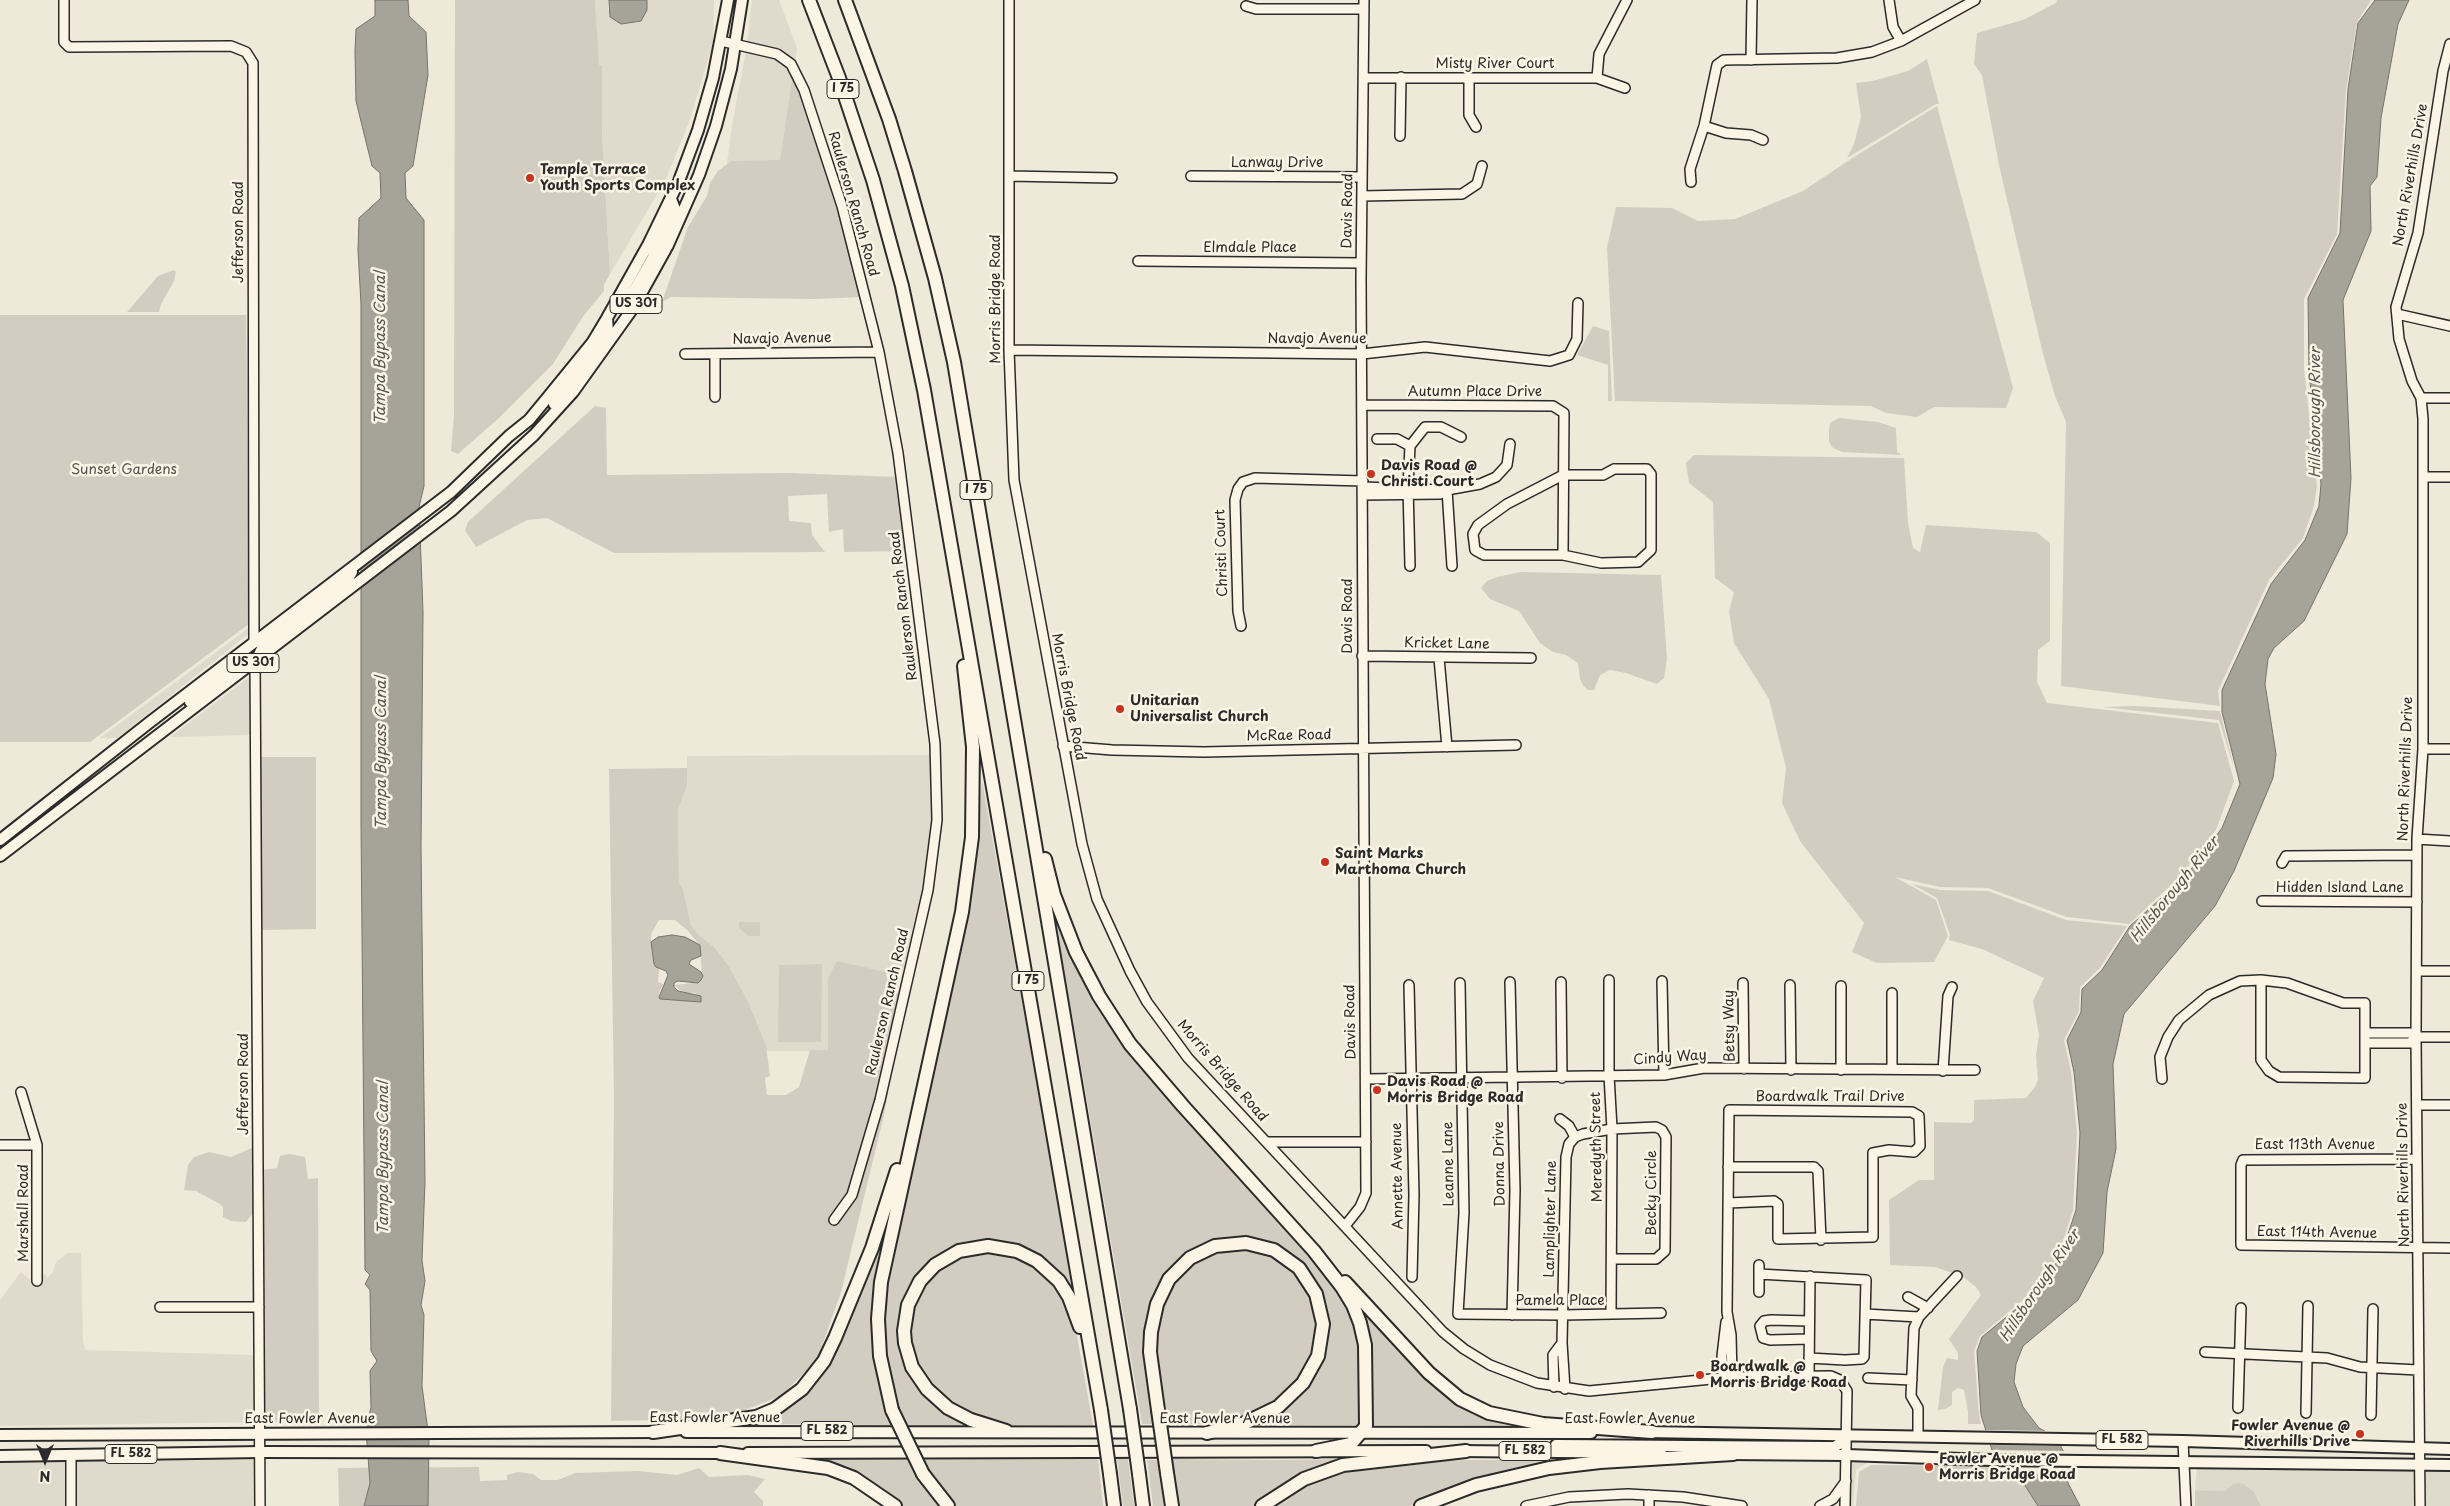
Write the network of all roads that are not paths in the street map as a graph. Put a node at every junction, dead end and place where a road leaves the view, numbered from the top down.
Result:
1 (64, 0) edge
2 (728, 0) edge
3 (742, 0) edge
4 (809, 0) edge
5 (845, 0) edge
6 (1008, 0) edge
7 (1627, 0) edge
8 (1752, 0) edge
9 (1889, 0) edge
10 (1975, 0) edge
11 (1364, 5) edge
12 (1246, 6) dead end
13 (721, 40) junction
14 (1901, 42) junction
15 (2450, 44) edge
16 (735, 45) junction
17 (1751, 60) junction
18 (2446, 74) edge
19 (1401, 77) junction
20 (1364, 78) junction
21 (1469, 78) junction
22 (1596, 78) junction
23 (1625, 88) dead end
24 (1704, 126) junction
25 (1476, 127) dead end
26 (1400, 136) dead end
27 (1763, 140) dead end
28 (1482, 166) dead end
29 (1009, 176) junction
30 (1191, 176) dead end
31 (1362, 177) junction
32 (1112, 178) dead end
33 (1691, 182) dead end
34 (1362, 196) junction
35 (671, 199) junction
36 (1138, 261) dead end
37 (1361, 263) junction
38 (1578, 303) dead end
39 (634, 308) junction
40 (2397, 314) junction
41 (607, 318) junction
42 (2450, 326) edge
43 (1009, 350) junction
44 (879, 352) junction
45 (685, 354) dead end
46 (715, 354) junction
47 (1362, 354) junction
48 (715, 397) dead end
49 (2421, 398) junction
50 (2450, 398) edge
51 (1362, 405) junction
52 (550, 417) junction
53 (1461, 437) dead end
54 (1377, 439) dead end
55 (1510, 444) dead end
56 (1410, 446) junction
57 (1563, 475) junction
58 (2423, 477) junction
59 (2450, 477) edge
60 (1363, 488) junction
61 (1447, 490) junction
62 (1408, 491) junction
63 (1563, 555) junction
64 (953, 559) junction
65 (357, 565) junction
66 (1410, 566) dead end
67 (1452, 566) dead end
68 (1241, 626) dead end
69 (254, 641) junction
70 (243, 651) junction
71 (1362, 656) junction
72 (1439, 658) junction
73 (1531, 658) dead end
74 (255, 661) junction
75 (164, 729) junction
76 (1019, 744) junction
77 (1516, 745) dead end
78 (1063, 746) junction
79 (1447, 747) junction
80 (1363, 748) junction
81 (2423, 748) junction
82 (2450, 749) edge
83 (2417, 839) junction
84 (0, 840) edge
85 (2450, 841) edge
86 (2417, 855) junction
87 (0, 856) edge
88 (2282, 863) dead end
89 (2262, 902) dead end
90 (2417, 902) junction
91 (2417, 971) junction
92 (2450, 971) edge
93 (1609, 980) dead end
94 (2261, 980) junction
95 (1662, 981) dead end
96 (1510, 982) dead end
97 (1561, 982) dead end
98 (1460, 983) dead end
99 (1743, 983) dead end
100 (1409, 985) dead end
101 (1790, 985) dead end
102 (1842, 986) dead end
103 (1952, 987) dead end
104 (1892, 993) dead end
105 (2416, 1037) junction
106 (2450, 1037) edge
107 (2365, 1038) junction
108 (1744, 1069) junction
109 (1892, 1069) junction
110 (1791, 1070) junction
111 (1841, 1070) junction
112 (1943, 1070) junction
113 (1975, 1070) dead end
114 (1609, 1075) junction
115 (1664, 1075) junction
116 (1410, 1078) junction
117 (1460, 1078) junction
118 (1511, 1078) junction
119 (1562, 1078) junction
120 (1366, 1079) junction
121 (2162, 1079) dead end
122 (21, 1092) dead end
123 (2417, 1105) junction
124 (2450, 1105) edge
125 (917, 1110) junction
126 (1560, 1119) dead end
127 (1612, 1129) junction
128 (1576, 1137) junction
129 (1266, 1142) junction
130 (1366, 1142) junction
131 (37, 1144) junction
132 (0, 1145) edge
133 (2416, 1159) junction
134 (1728, 1167) junction
135 (1728, 1203) junction
136 (834, 1220) dead end
137 (1344, 1226) junction
138 (1821, 1240) junction
139 (2243, 1246) joint
140 (2418, 1248) junction
141 (2450, 1248) edge
142 (1314, 1251) junction
143 (1612, 1259) junction
144 (1810, 1276) junction
145 (1957, 1276) dead end
146 (1412, 1277) dead end
147 (37, 1281) dead end
148 (1759, 1292) dead end
149 (1908, 1297) dead end
150 (2308, 1306) dead end
151 (160, 1307) dead end
152 (259, 1307) junction
153 (1928, 1308) junction
154 (2241, 1308) dead end
155 (2373, 1309) dead end
156 (1661, 1313) dead end
157 (1458, 1314) joint
158 (1611, 1314) junction
159 (1866, 1314) junction
160 (1512, 1315) junction
161 (1563, 1315) junction
162 (1919, 1316) junction
163 (1810, 1321) junction
164 (1809, 1339) junction
165 (1562, 1343) junction
166 (2205, 1352) dead end
167 (2239, 1353) junction
168 (2306, 1357) junction
169 (1809, 1358) junction
170 (2372, 1368) junction
171 (2418, 1370) junction
172 (1808, 1376) junction
173 (1727, 1378) junction
174 (1868, 1378) dead end
175 (1912, 1380) junction
176 (1554, 1387) junction
177 (1565, 1389) junction
178 (1101, 1407) junction
179 (2238, 1408) dead end
180 (2306, 1413) dead end
181 (2371, 1415) dead end
182 (1006, 1431) junction
183 (653, 1432) junction
184 (1652, 1432) junction
185 (261, 1433) junction
186 (1207, 1433) junction
187 (1362, 1433) junction
188 (1847, 1434) junction
189 (0, 1435) edge
190 (1918, 1435) junction
191 (2183, 1441) junction
192 (2419, 1449) junction
193 (2450, 1449) edge
194 (1316, 1451) junction
195 (1466, 1451) junction
196 (1523, 1451) junction
197 (261, 1452) junction
198 (720, 1453) junction
199 (1733, 1454) junction
200 (71, 1455) junction
201 (1846, 1455) junction
202 (0, 1456) edge
203 (2184, 1461) junction
204 (2419, 1464) junction
205 (2450, 1465) edge
206 (1846, 1481) junction
207 (1649, 1495) junction
208 (1543, 1504) edge
209 (1720, 1505) edge
210 (71, 1506) edge
211 (260, 1506) edge
212 (895, 1506) edge
213 (948, 1506) edge
214 (1114, 1506) edge
215 (1143, 1506) edge
216 (1172, 1506) edge
217 (1262, 1506) edge
218 (1421, 1506) edge
219 (1526, 1506) edge
220 (1649, 1506) edge
221 (1742, 1506) edge
222 (1820, 1506) edge
223 (1845, 1506) edge
224 (2186, 1506) edge
225 (2420, 1506) edge

1 - 69 street, Jefferson Road
2 - 13 main road, US 301
3 - 16 main road, US 301
4 - 64 highway, I 75
5 - 76 highway, I 75
6 - 29 street, Morris Bridge Road
7 - 22 street
8 - 17 street
9 - 14 street
10 - 14 street
11 - 12 street
11 - 20 street, Davis Road
13 - 16 street, Raulerson Ranch Road
13 - 35 main road, US 301
14 - 17 street
15 - 18 street, North Riverhills Drive
16 - 39 main road, US 301
16 - 44 street, Raulerson Ranch Road
17 - 24 street
18 - 40 street, North Riverhills Drive
19 - 20 street, Misty River Court
19 - 21 street, Misty River Court
19 - 26 street
20 - 31 street, Davis Road
21 - 22 street, Misty River Court
21 - 25 street
22 - 23 street, Misty River Court
24 - 27 street
24 - 33 street
28 - 34 street
29 - 32 street
29 - 43 street, Morris Bridge Road
30 - 31 street, Lanway Drive
31 - 34 street, Davis Road
34 - 37 street, Davis Road
35 - 39 main road
35 - 41 main road, US 301
36 - 37 street, Elmdale Place
37 - 47 street, Davis Road
38 - 47 street, Navajo Avenue
39 - 52 main road, US 301
40 - 42 street
40 - 49 street, North Riverhills Drive
41 - 52 main road
41 - 65 main road, US 301
43 - 47 street, Navajo Avenue
43 - 78 street, Morris Bridge Road
44 - 46 street, Navajo Avenue
44 - 136 street, Raulerson Ranch Road
45 - 46 street, Navajo Avenue
46 - 48 street
47 - 51 street, Davis Road
49 - 50 street
49 - 58 street, North Riverhills Drive
51 - 57 street, Autumn Place Drive
51 - 60 street, Davis Road
52 - 74 main road, US 301
53 - 56 street
54 - 56 street
55 - 61 street, Christi Court
56 - 62 street
57 - 63 street, Autumn Place Drive
57 - 63 street
57 - 63 street
58 - 59 street
58 - 81 street, North Riverhills Drive
60 - 62 street, Christi Court
60 - 68 street, Christi Court
60 - 71 street, Davis Road
61 - 62 street, Christi Court
61 - 67 street
62 - 66 street
64 - 125 highway
64 - 178 highway, I 75
65 - 69 main road, US 301
65 - 74 main road
69 - 70 main road, US 301
70 - 75 main road
70 - 84 main road, US 301
71 - 72 street, Kricket Lane
71 - 80 street, Davis Road
72 - 73 street, Kricket Lane
72 - 79 street
74 - 75 main road, US 301
74 - 152 street, Jefferson Road
75 - 87 main road, US 301
76 - 142 highway
76 - 215 highway, I 75, bridge
77 - 79 street, McRae Road
78 - 80 street, McRae Road
78 - 129 street, Morris Bridge Road
79 - 80 street, McRae Road
80 - 120 street, Davis Road
81 - 82 street
81 - 83 street, North Riverhills Drive
83 - 85 street
83 - 86 street, North Riverhills Drive
86 - 88 street
86 - 90 street, North Riverhills Drive
89 - 90 street, Hidden Island Lane
90 - 91 street, North Riverhills Drive
91 - 92 street
91 - 105 street, North Riverhills Drive
93 - 114 street, Meredyth Street
94 - 107 street
94 - 107 street
94 - 121 street
95 - 115 street
96 - 118 street, Donna Drive
97 - 119 street
98 - 117 street, Leanne Lane
99 - 108 street, Betsy Way
100 - 116 street, Annette Avenue
101 - 110 street
102 - 111 street
103 - 112 street
104 - 109 street
105 - 106 street
105 - 107 street
105 - 123 street, North Riverhills Drive
108 - 110 street, Cindy Way
108 - 115 street, Cindy Way
109 - 111 street, Cindy Way
109 - 112 street, Cindy Way
110 - 111 street, Cindy Way
112 - 113 street, Cindy Way
114 - 115 street, Cindy Way
114 - 119 street, Cindy Way
114 - 127 street, Meredyth Street
116 - 117 street, Cindy Way
116 - 120 street, Cindy Way
116 - 146 street, Annette Avenue
117 - 118 street, Cindy Way
117 - 157 street, Leanne Lane
118 - 119 street, Cindy Way
118 - 160 street, Donna Drive
120 - 130 street, Davis Road
122 - 131 street, Marshall Road
123 - 124 street
123 - 133 street, North Riverhills Drive
125 - 183 highway
125 - 213 highway, bridge
126 - 128 street
127 - 128 street
127 - 143 street, Meredyth Street
127 - 143 street, Becky Circle
128 - 161 street, Lamplighter Lane
129 - 130 street
129 - 137 street, Morris Bridge Road
130 - 137 street, Davis Road
131 - 132 street
131 - 147 street, Marshall Road
133 - 139 street, East 113th Avenue
133 - 140 street, North Riverhills Drive
134 - 135 street, Boardwalk Trail Drive
134 - 138 street
134 - 138 street, Boardwalk Trail Drive
135 - 138 street, Boardwalk Trail Drive
135 - 173 street, Boardwalk Trail Drive
137 - 176 street, Morris Bridge Road
139 - 140 street, East 114th Avenue
140 - 141 street, East 114th Avenue
140 - 171 street, North Riverhills Drive
142 - 184 highway
142 - 187 highway
143 - 158 street, Meredyth Street
144 - 148 street
144 - 159 street
144 - 163 street
145 - 153 street
149 - 153 street
150 - 168 street
151 - 152 street
152 - 185 street, Jefferson Road
153 - 162 street
154 - 167 street
155 - 170 street
156 - 158 street, Pamela Place
157 - 160 street, Pamela Place
158 - 161 street, Pamela Place
159 - 162 street
159 - 169 street
160 - 161 street, Pamela Place
161 - 165 street, Lamplighter Lane
162 - 175 street
163 - 164 street
163 - 164 street
164 - 169 street
165 - 176 street, Lamplighter Lane
165 - 177 street, Lamplighter Lane
166 - 167 street
167 - 168 street
167 - 179 street
168 - 170 street
168 - 180 street
169 - 172 street
170 - 171 street
170 - 181 street
171 - 192 street, North Riverhills Drive
172 - 173 street, Morris Bridge Road
172 - 188 street, Morris Bridge Road
173 - 177 street, Morris Bridge Road
174 - 175 street
175 - 190 street
176 - 177 street, Morris Bridge Road
178 - 182 highway
178 - 214 highway, I 75, bridge
182 - 183 main road, East Fowler Avenue / FL 582
182 - 186 main road, East Fowler Avenue / FL 582
183 - 185 main road, East Fowler Avenue / FL 582
184 - 187 main road, East Fowler Avenue / FL 582
184 - 188 main road, East Fowler Avenue / FL 582
185 - 189 main road, East Fowler Avenue / FL 582
185 - 197 street, Jefferson Road
186 - 187 main road, East Fowler Avenue / FL 582
186 - 216 highway, bridge
187 - 194 highway
188 - 190 main road, East Fowler Avenue / FL 582
188 - 196 main road
188 - 201 street, Morris Bridge Road
190 - 191 main road, East Fowler Avenue / FL 582
191 - 192 main road, East Fowler Avenue / FL 582
191 - 203 street
192 - 193 main road, East Fowler Avenue / FL 582
192 - 204 street, North Riverhills Drive
194 - 195 main road, FL 582
194 - 198 main road, FL 582
195 - 196 main road, FL 582
195 - 217 highway
196 - 199 main road, FL 582
197 - 198 main road, FL 582
197 - 200 main road, FL 582
197 - 211 street, Jefferson Road
198 - 212 highway
199 - 201 main road, FL 582
199 - 218 highway
200 - 202 main road, FL 582
200 - 210 street
201 - 203 main road, FL 582
201 - 206 street, Morris Bridge Road
203 - 204 main road, FL 582
203 - 224 street
204 - 205 main road, FL 582
204 - 225 street, North Riverhills Drive
206 - 222 street
206 - 223 street, Morris Bridge Road
207 - 208 street
207 - 209 street
207 - 220 street
208 - 219 street
209 - 221 street

